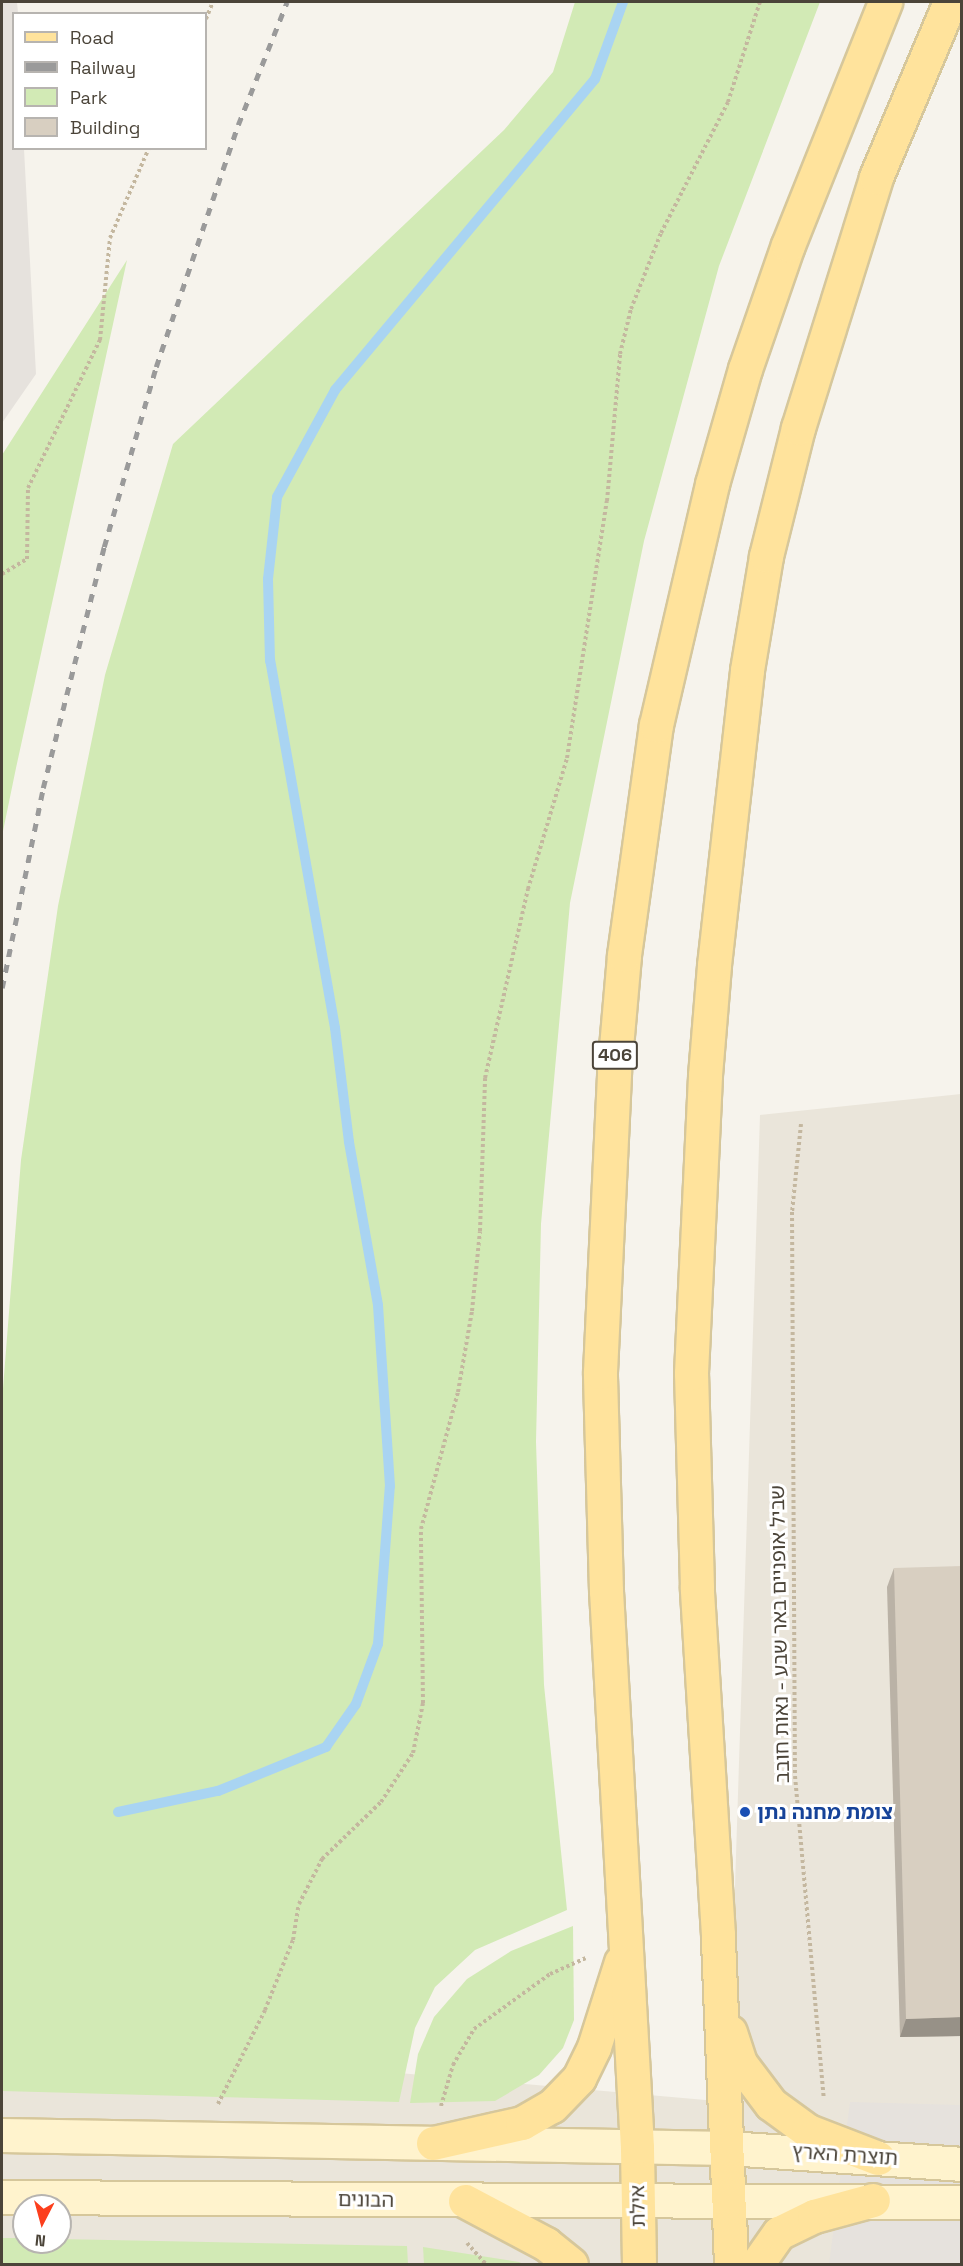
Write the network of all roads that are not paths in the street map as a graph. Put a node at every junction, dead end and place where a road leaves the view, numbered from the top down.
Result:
1 (885, 2) edge
2 (950, 2) edge
3 (628, 1940) junction
4 (721, 2001) junction
5 (2, 2135) edge
6 (433, 2143) junction
7 (637, 2147) junction
8 (728, 2148) junction
9 (878, 2158) junction
10 (962, 2164) edge
11 (2, 2197) edge
12 (730, 2199) junction
13 (638, 2200) junction
14 (873, 2200) junction
15 (465, 2201) junction
16 (962, 2202) edge
17 (571, 2265) edge
18 (639, 2265) edge
19 (731, 2265) edge
20 (757, 2265) edge

1 - 3 main road, 406
2 - 4 main road
3 - 6 main road
3 - 7 main road, 406
4 - 8 main road
4 - 9 main road
5 - 6 street
6 - 7 street
7 - 8 street
7 - 13 main road, אילת / 406
8 - 9 street, תוצרת הארץ
8 - 12 main road
9 - 10 street, תוצרת הארץ
11 - 15 street, הבונים
12 - 13 street, הבונים
12 - 14 street
12 - 19 main road
13 - 15 street, הבונים
13 - 18 main road, אילת / 406
14 - 16 street
14 - 20 main road
15 - 17 main road

